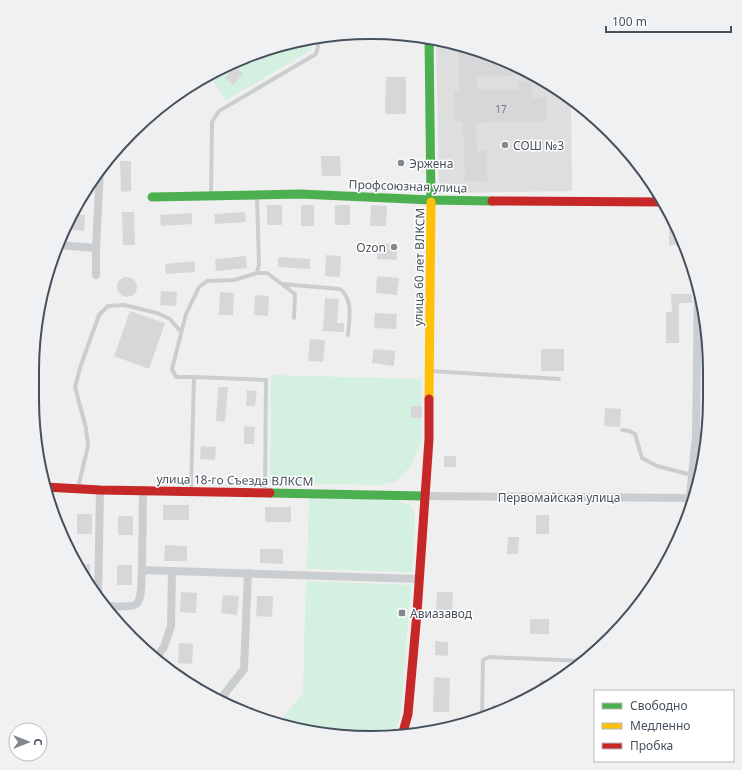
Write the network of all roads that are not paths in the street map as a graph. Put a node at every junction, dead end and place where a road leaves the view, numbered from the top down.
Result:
1 (319, 43) edge
2 (429, 44) edge
3 (99, 181) edge
4 (257, 195) junction
5 (211, 196) junction
6 (152, 197) dead end
7 (431, 200) junction
8 (657, 202) edge
9 (64, 245) edge
10 (96, 248) junction
11 (257, 273) junction
12 (96, 275) dead end
13 (282, 284) junction
14 (698, 311) edge
15 (294, 318) dead end
16 (181, 332) junction
17 (348, 335) dead end
18 (429, 371) junction
19 (194, 377) junction
20 (559, 379) dead end
21 (622, 430) dead end
22 (692, 475) junction
23 (692, 485) edge
24 (51, 487) edge
25 (78, 489) junction
26 (100, 490) junction
27 (143, 490) junction
28 (191, 492) junction
29 (265, 492) junction
30 (424, 496) junction
31 (688, 498) edge
32 (142, 570) junction
33 (172, 571) junction
34 (248, 573) junction
35 (419, 579) junction
36 (98, 587) edge
37 (112, 606) edge
38 (159, 654) edge
39 (575, 661) edge
40 (223, 696) edge
41 (482, 712) edge
42 (404, 729) edge

1 - 5 lane
2 - 7 street, улица 60 лет ВЛКСМ
3 - 10 street
4 - 5 street, Профсоюзная улица
4 - 7 street, Профсоюзная улица
4 - 11 lane
5 - 6 street, Профсоюзная улица
7 - 8 street, Профсоюзная улица
7 - 18 street, улица 60 лет ВЛКСМ
9 - 10 street
10 - 12 street
11 - 13 lane
11 - 16 lane
13 - 15 lane
13 - 17 lane
14 - 22 street
16 - 19 lane
16 - 25 lane
18 - 20 lane
18 - 30 street, улица 60 лет ВЛКСМ
19 - 28 lane
19 - 29 lane
21 - 22 lane
22 - 23 street
24 - 25 street, улица 18-го Съезда ВЛКСМ
25 - 26 street, улица 18-го Съезда ВЛКСМ
26 - 27 street, улица 18-го Съезда ВЛКСМ
26 - 36 street
27 - 28 street, улица 18-го Съезда ВЛКСМ
27 - 32 street
28 - 29 street, улица 18-го Съезда ВЛКСМ
29 - 30 street, улица 18-го Съезда ВЛКСМ
30 - 31 street, Первомайская улица
30 - 35 street, улица 60 лет ВЛКСМ
32 - 33 street
32 - 37 street
33 - 34 street
33 - 38 street
34 - 35 street
34 - 40 street
35 - 42 street, улица 60 лет ВЛКСМ
39 - 41 lane

